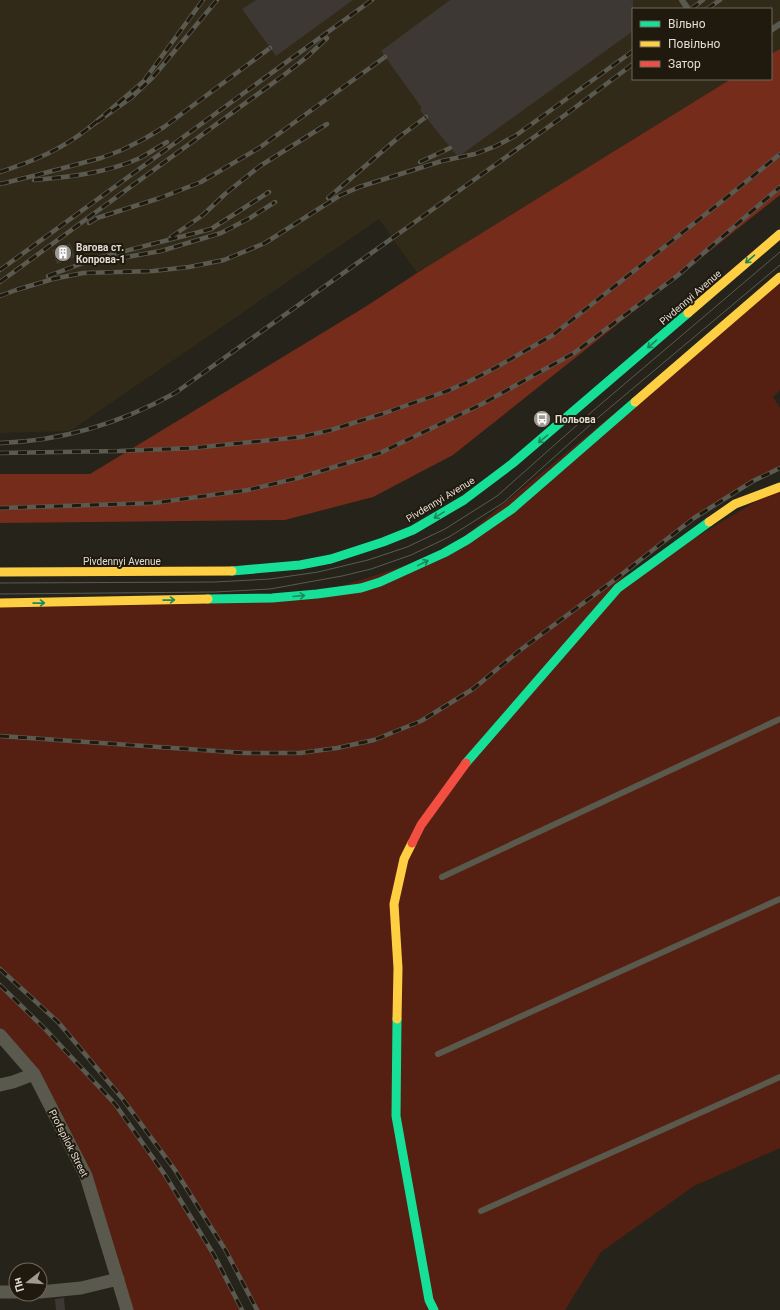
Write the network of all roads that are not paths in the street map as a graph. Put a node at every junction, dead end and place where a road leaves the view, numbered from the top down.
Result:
1 (780, 234) edge
2 (780, 277) edge
3 (780, 487) edge
4 (0, 572) edge
5 (0, 604) edge
6 (780, 719) edge
7 (442, 877) dead end
8 (780, 899) edge
9 (0, 1035) edge
10 (438, 1054) dead end
11 (34, 1074) junction
12 (780, 1077) edge
13 (0, 1085) edge
14 (481, 1211) dead end
15 (118, 1279) junction
16 (48, 1291) edge
17 (127, 1310) edge
18 (434, 1310) edge

1 -> 4 main road, Pivdennyi Avenue
5 -> 2 main road
3 - 18 main road
6 - 7 lane
8 - 10 lane
9 - 11 street, Profspilok Street
11 - 13 street
11 - 15 street, Profspilok Street
12 - 14 lane
15 - 16 street
15 - 17 street, Profspilok Street

